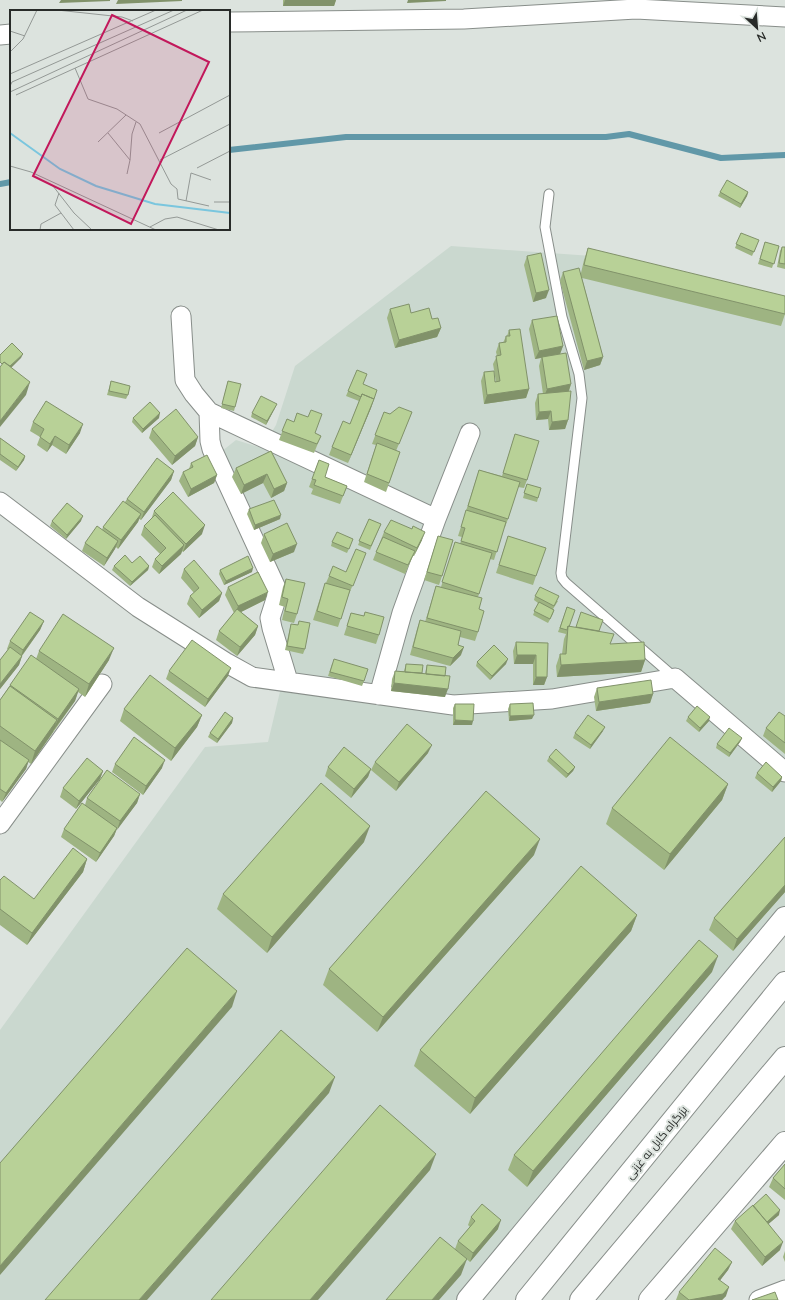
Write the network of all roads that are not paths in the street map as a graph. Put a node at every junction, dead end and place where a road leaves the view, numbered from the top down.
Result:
1 (616, 0) edge
2 (636, 9) junction
3 (785, 17) edge
4 (230, 22) edge
5 (10, 34) edge
6 (0, 35) edge
7 (549, 194) dead end
8 (181, 316) dead end
9 (209, 412) junction
10 (470, 433) dead end
11 (3, 511) edge
12 (436, 520) junction
13 (675, 678) junction
14 (288, 681) junction
15 (102, 684) dead end
16 (379, 695) junction
17 (785, 772) edge
18 (0, 824) edge
19 (785, 918) edge
20 (785, 983) edge
21 (785, 1058) edge
22 (785, 1143) edge
23 (785, 1290) edge
24 (468, 1300) edge
25 (527, 1300) edge
26 (581, 1300) edge
27 (650, 1300) edge
28 (760, 1300) edge

1 - 2 street
2 - 3 street
2 - 4 street
5 - 6 street
7 - 13 lane
8 - 9 street
9 - 12 street
9 - 14 street
10 - 12 street
11 - 14 street
12 - 16 street
13 - 16 street
13 - 17 street
14 - 16 street
15 - 18 street
19 - 24 main road
20 - 25 main road, بزرگراه کابل به غزنی
21 - 26 main road
22 - 27 main road
23 - 28 street

